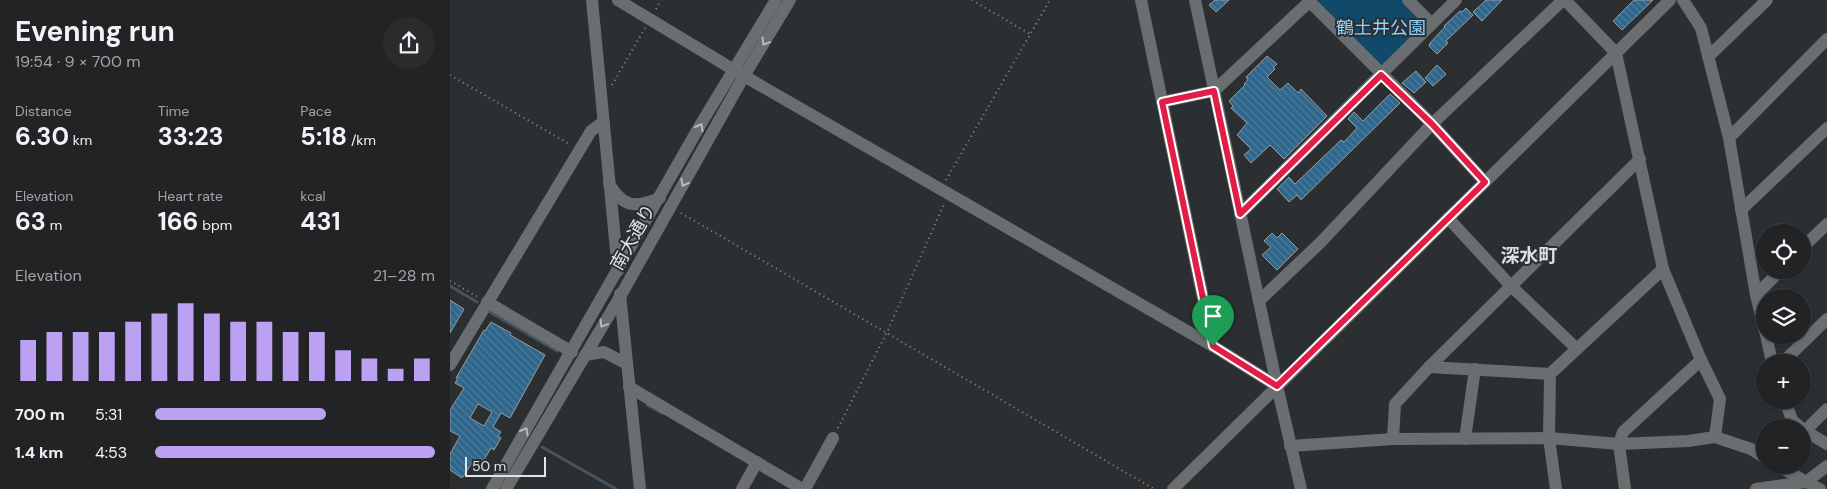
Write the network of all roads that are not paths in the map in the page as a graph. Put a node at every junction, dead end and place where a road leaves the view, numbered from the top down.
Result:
1 (592, 0) edge
2 (618, 0) edge
3 (776, 0) edge
4 (790, 0) edge
5 (1141, 0) edge
6 (1195, 0) edge
7 (1309, 0) edge
8 (1408, 0) edge
9 (1456, 0) edge
10 (1564, 0) edge
11 (1670, 0) edge
12 (1683, 0) edge
13 (1767, 0) edge
14 (1432, 24) junction
15 (1827, 39) edge
16 (1616, 53) junction
17 (1708, 57) junction
18 (740, 73) junction
19 (1381, 75) junction
20 (1214, 91) junction
21 (1162, 102) junction
22 (603, 122) junction
23 (1432, 124) junction
24 (1827, 128) edge
25 (1729, 138) junction
26 (1640, 159) junction
27 (1485, 182) junction
28 (609, 184) junction
29 (660, 198) junction
30 (1741, 210) junction
31 (1240, 214) junction
32 (1448, 218) junction
33 (1827, 224) edge
34 (1811, 239) edge
35 (1663, 269) junction
36 (618, 271) junction
37 (1772, 279) edge
38 (1510, 285) junction
39 (1762, 289) edge
40 (620, 295) junction
41 (1756, 295) edge
42 (1259, 301) junction
43 (487, 302) junction
44 (1827, 318) edge
45 (1213, 346) junction
46 (1577, 349) junction
47 (572, 352) junction
48 (1791, 354) edge
49 (585, 355) junction
50 (1701, 360) junction
51 (627, 364) junction
52 (450, 365) edge
53 (1429, 366) junction
54 (1475, 369) junction
55 (1550, 374) junction
56 (1277, 386) junction
57 (630, 387) junction
58 (1827, 409) edge
59 (1811, 422) edge
60 (1811, 434) edge
61 (1715, 437) junction
62 (833, 438) road end
63 (1465, 438) junction
64 (1548, 438) junction
65 (1393, 439) junction
66 (1619, 444) junction
67 (1827, 444) edge
68 (1290, 446) junction
69 (1756, 452) edge
70 (757, 462) junction
71 (1827, 466) edge
72 (1792, 474) edge
73 (1813, 486) edge
74 (1763, 488) edge
75 (492, 489) edge
76 (506, 489) edge
77 (640, 489) edge
78 (742, 489) edge
79 (803, 489) edge
80 (1173, 489) edge
81 (1301, 489) edge
82 (1556, 489) edge
83 (1625, 489) edge

1 - 22 street
2 - 18 street
3 - 18 street, 南大通り
4 -> 18 street, 南大通り
5 - 21 street
6 - 20 street
7 - 19 street
7 - 20 street
8 - 14 street
9 - 14 street
10 - 16 street
10 - 23 street
11 - 16 street
12 - 17 street
13 - 17 street
14 - 19 street
15 - 25 street
16 - 26 street
16 - 27 street
17 - 25 street
29 -> 18 street, 南大通り
18 -> 40 street, 南大通り
18 - 45 street
19 - 23 street
19 - 31 street
20 - 21 street
20 - 31 street
21 - 45 street
22 - 28 street
22 - 43 street
23 - 27 street
23 - 42 street
24 - 30 street
25 - 30 street
26 - 35 street
26 - 38 street
27 - 32 street
28 - 29 street
28 - 36 street
29 - 36 street, 南大通り
30 - 41 street
31 - 42 street
32 - 38 street
32 - 56 street
33 - 34 street
35 - 46 street
35 - 50 street
36 - 40 street
36 - 47 street, 南大通り
37 - 39 street
38 - 46 street
38 - 53 street
40 -> 49 street, 南大通り
40 - 51 street
42 - 56 street
43 - 47 street
43 - 52 street
44 - 48 street
45 - 56 street
46 - 55 street
75 -> 47 street, 南大通り
49 - 51 street
49 - 76 street, 南大通り
50 - 61 street
50 - 66 street
51 - 57 street
53 - 54 street
53 - 65 street
54 - 55 street
54 - 63 street
55 - 64 street
56 - 68 street
56 - 80 street
57 - 70 street
57 - 77 street
58 - 59 street
60 - 67 street
61 - 66 street
61 - 69 street
62 - 79 street
63 - 64 street
63 - 65 street
64 - 66 street
64 - 82 street
65 - 68 street
66 - 83 street
68 - 81 street
70 - 78 street
70 - 79 street
71 - 73 street
72 - 73 street
73 - 74 street

